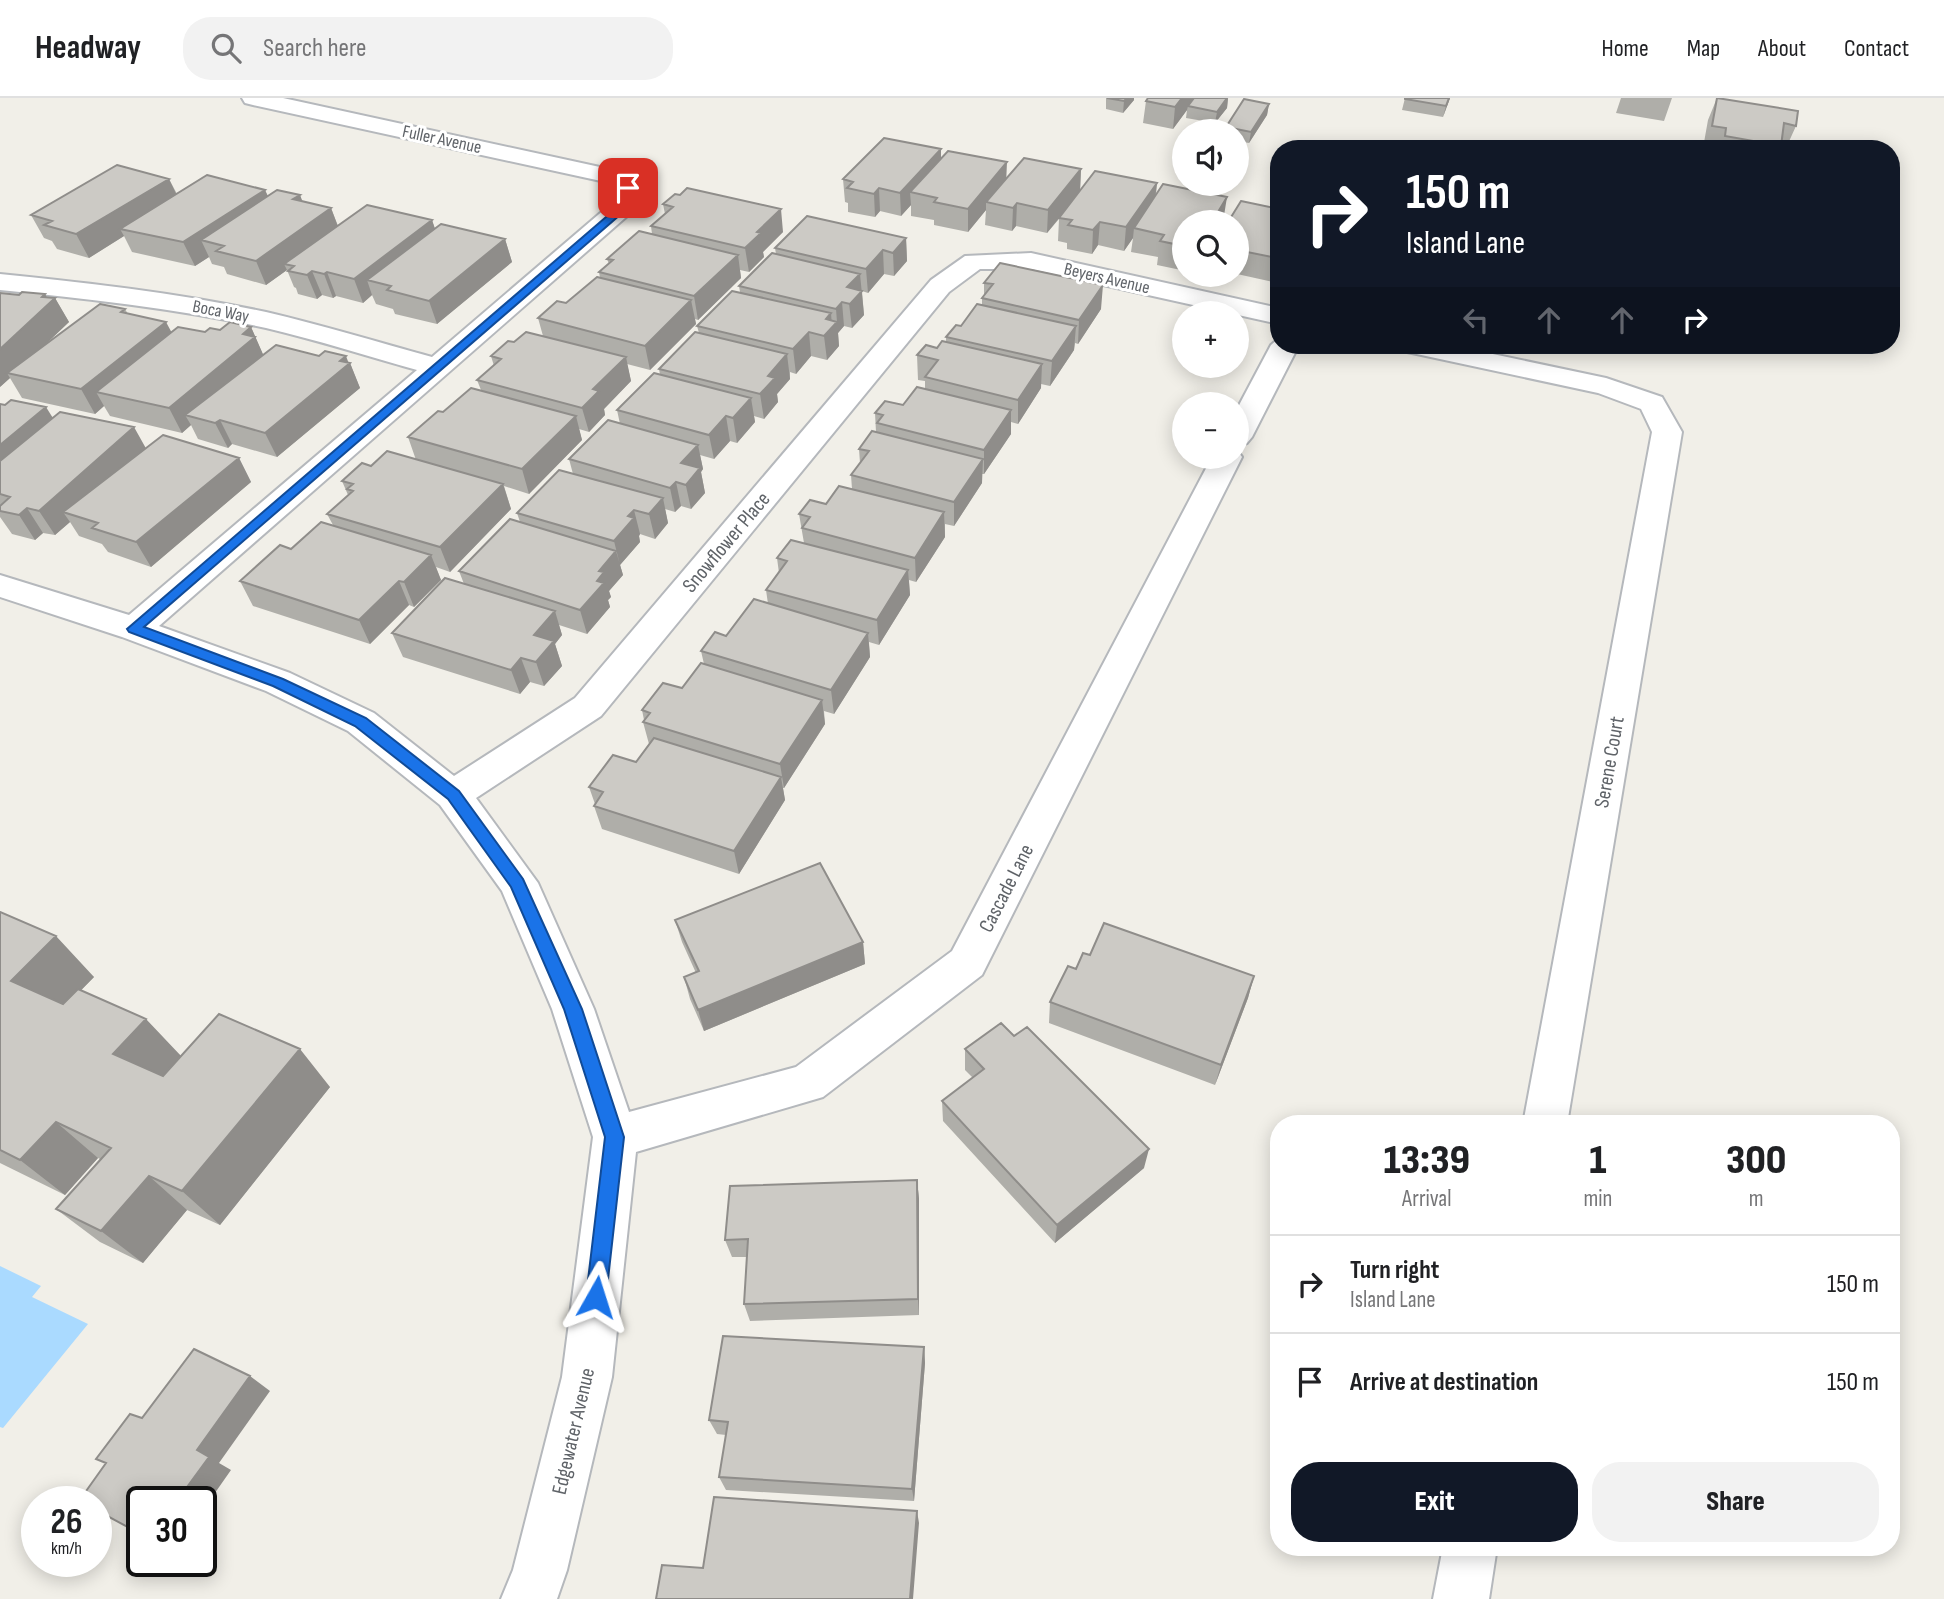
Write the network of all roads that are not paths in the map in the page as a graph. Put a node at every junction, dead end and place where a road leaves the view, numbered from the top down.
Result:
1 (253, 98) edge
2 (974, 261) joint
3 (0, 282) edge
4 (1270, 314) edge
5 (1280, 354) edge
6 (1455, 354) edge
7 (436, 367) junction
8 (1249, 414) edge
9 (1221, 469) edge
10 (0, 586) edge
11 (134, 629) junction
12 (453, 795) junction
13 (1547, 1115) edge
14 (615, 1137) junction
15 (1468, 1556) edge
16 (529, 1599) edge
17 (1461, 1599) edge

1 - 7 street, Fuller Avenue
2 - 4 street, Beyers Avenue
2 - 12 street, Snowflower Place
3 - 7 street, Boca Way
5 - 8 street
6 - 13 street, Serene Court
7 - 11 street
9 - 14 street, Cascade Lane
10 - 11 street, Edgewater Avenue
11 - 12 street, Edgewater Avenue
12 - 14 street, Edgewater Avenue
14 - 16 street, Edgewater Avenue
15 - 17 street

